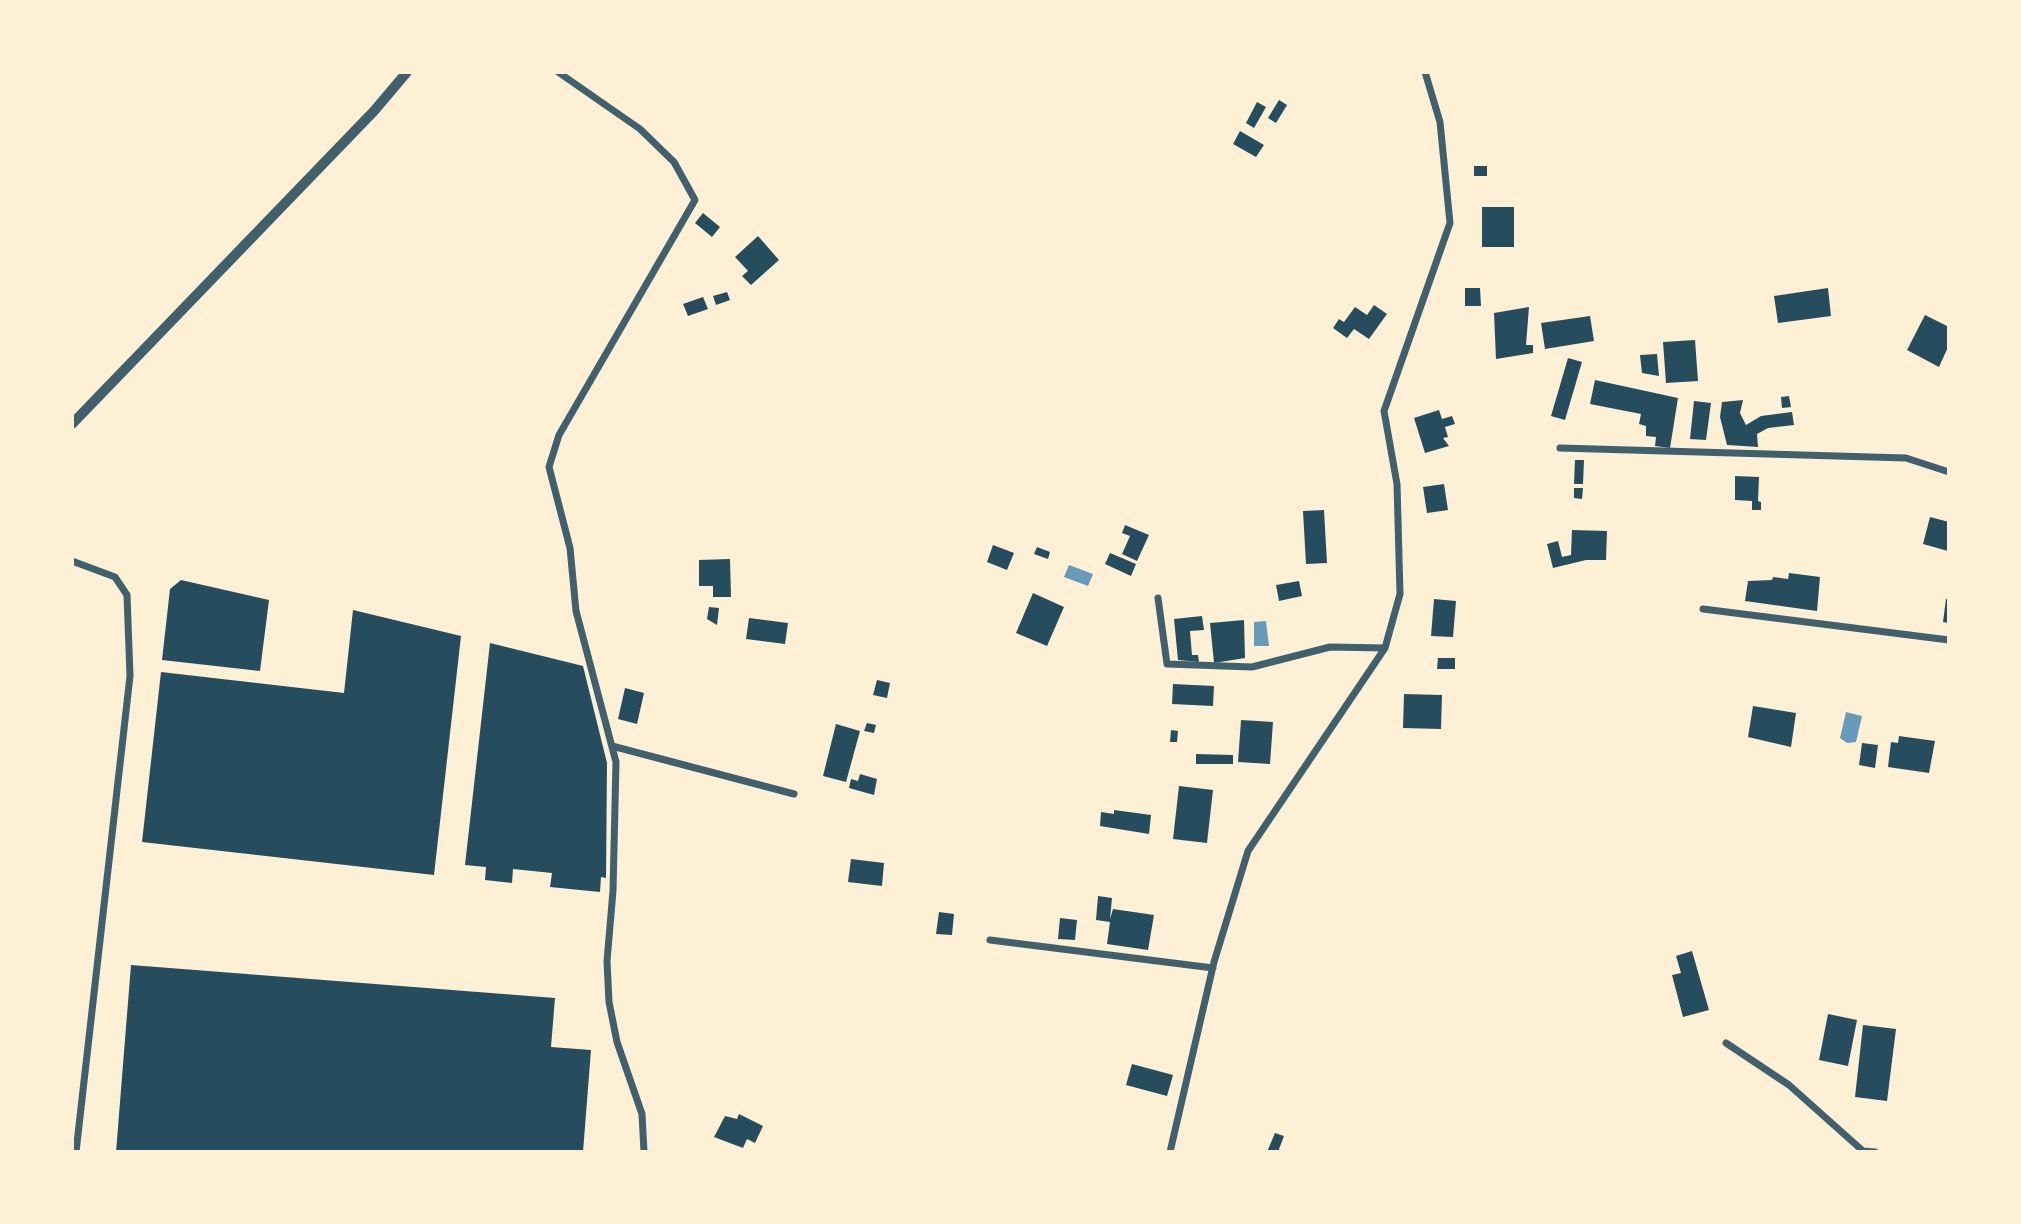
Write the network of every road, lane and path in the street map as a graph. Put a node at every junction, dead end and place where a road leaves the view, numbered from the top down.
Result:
1 (407, 72) edge
2 (558, 72) edge
3 (1425, 72) edge
4 (72, 424) edge
5 (1560, 447) dead end
6 (1949, 472) edge
7 (72, 561) edge
8 (1158, 598) dead end
9 (1703, 609) dead end
10 (1949, 640) edge
11 (1385, 648) junction
12 (612, 746) junction
13 (794, 794) dead end
14 (990, 940) dead end
15 (1213, 968) junction
16 (1726, 1043) dead end
17 (76, 1152) edge
18 (644, 1152) edge
19 (1170, 1152) edge
20 (1875, 1152) edge

1 - 4 street
2 - 12 street
3 - 11 street
5 - 6 street
7 - 17 street
8 - 11 street
9 - 10 street
11 - 15 street
12 - 13 street
12 - 18 street
14 - 15 street
15 - 19 street
16 - 20 street

